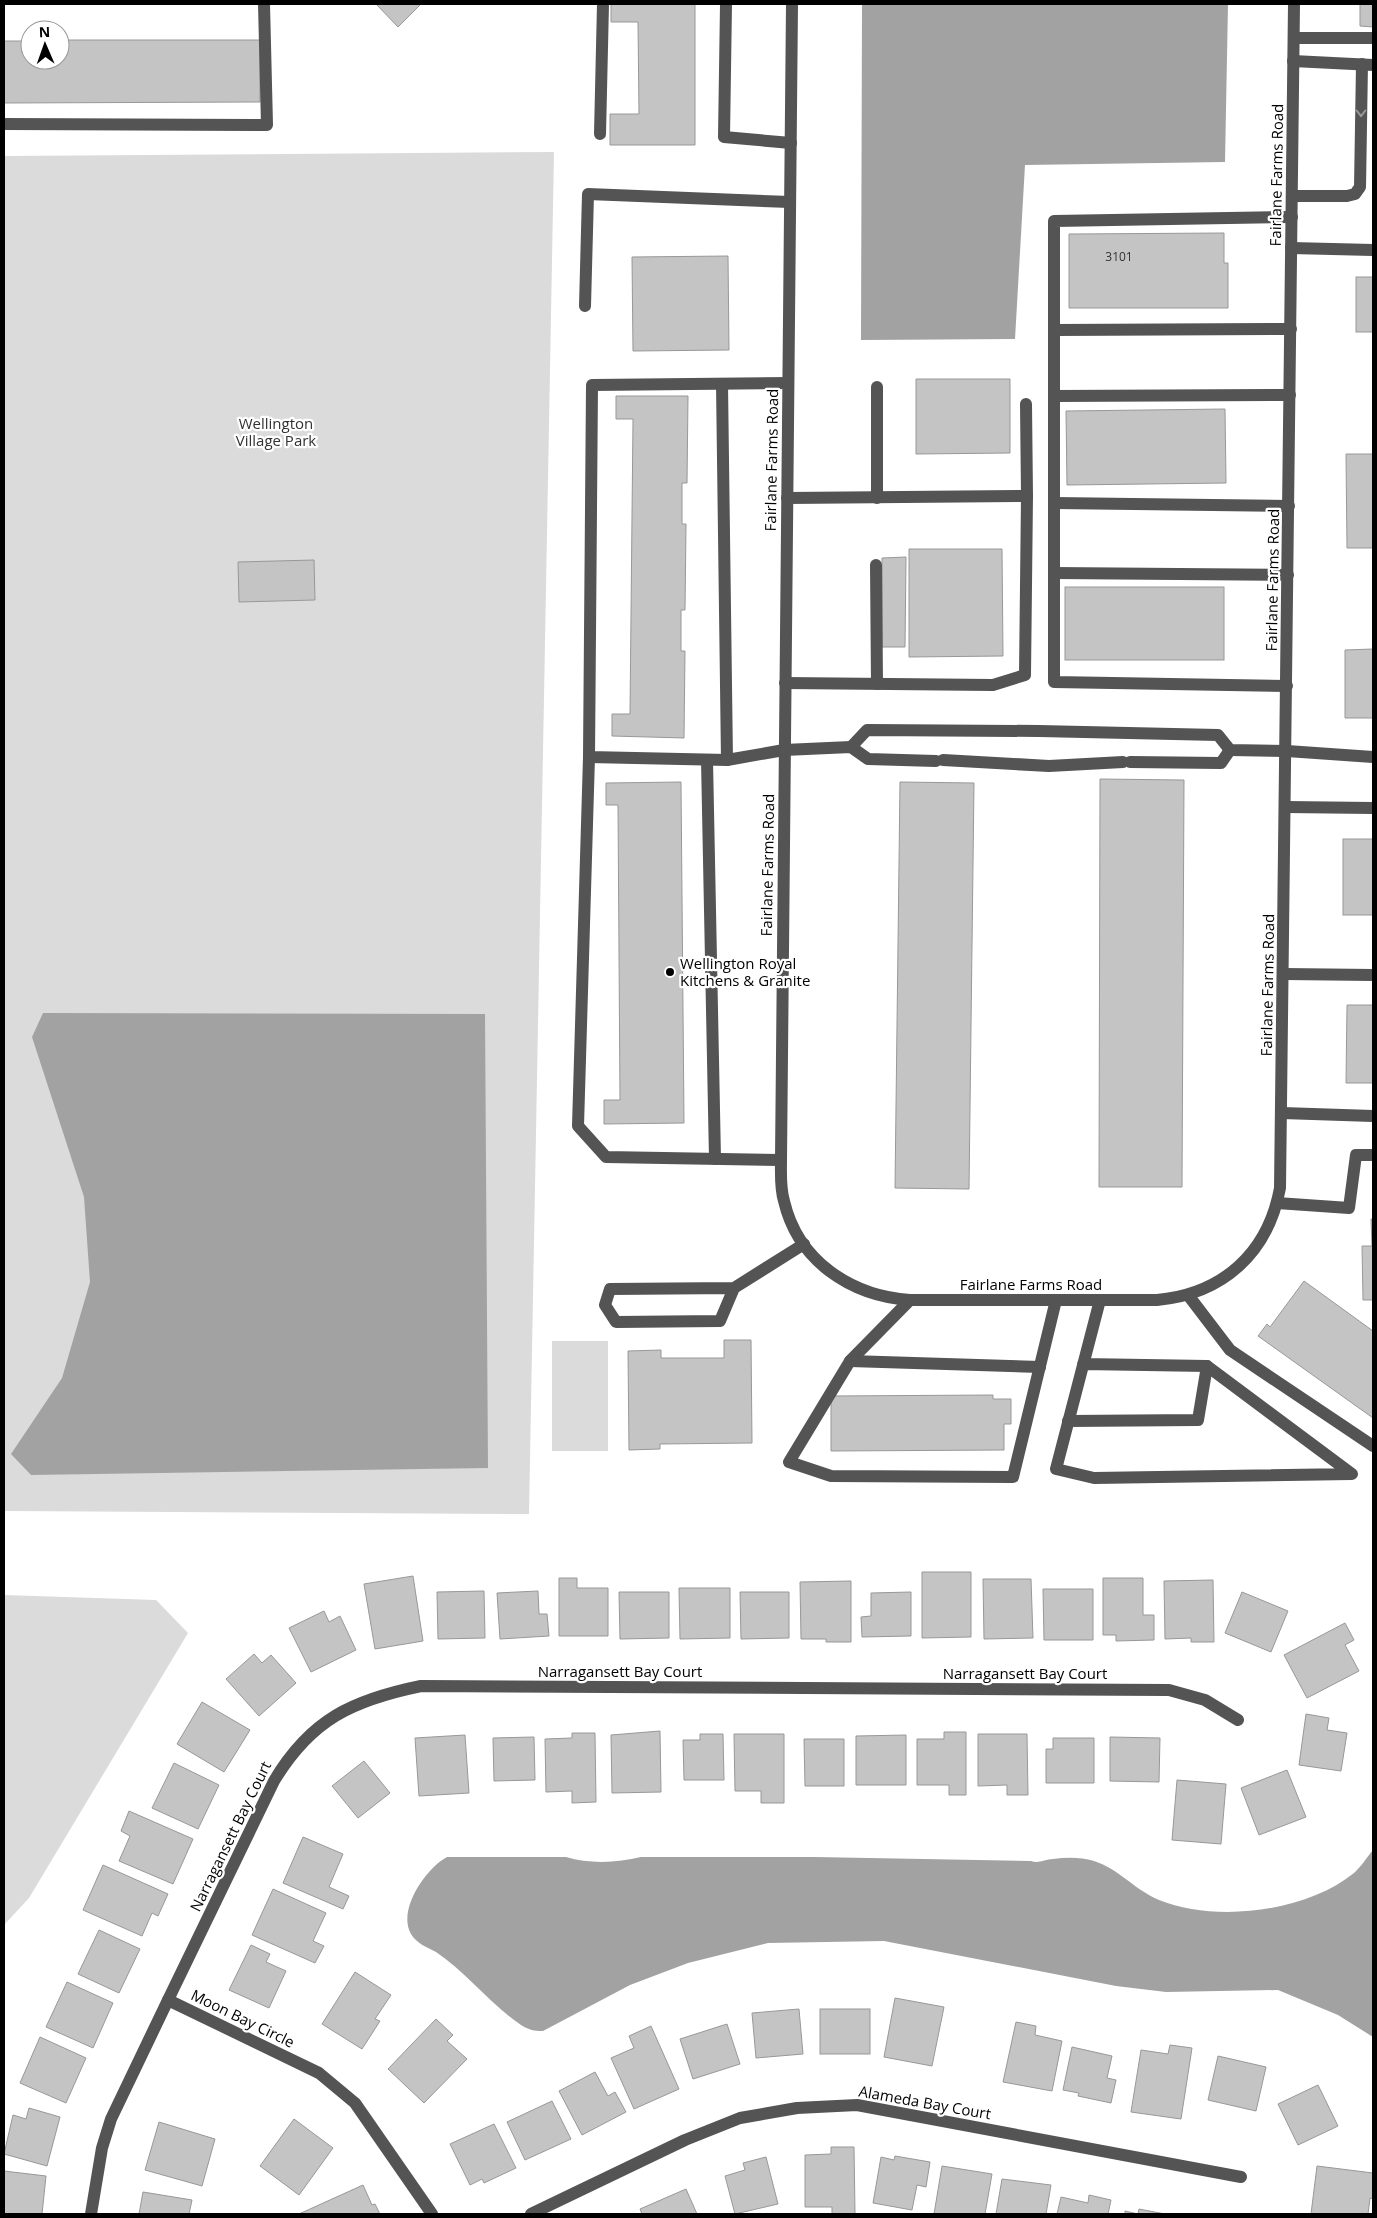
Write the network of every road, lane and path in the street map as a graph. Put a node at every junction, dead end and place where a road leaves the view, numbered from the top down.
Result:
1 (264, 4) edge
2 (603, 4) edge
3 (726, 4) edge
4 (792, 4) edge
5 (1294, 4) edge
6 (1294, 38) junction
7 (1373, 38) edge
8 (1293, 61) junction
9 (1367, 64) edge
10 (4, 124) edge
11 (600, 134) dead end
12 (791, 143) junction
13 (1292, 196) junction
14 (790, 202) junction
15 (1292, 217) junction
16 (1291, 248) junction
17 (1373, 250) edge
18 (585, 306) dead end
19 (1291, 329) junction
20 (1054, 330) junction
21 (722, 384) junction
22 (788, 384) junction
23 (877, 387) dead end
24 (1290, 395) junction
25 (1054, 396) junction
26 (1026, 404) dead end
27 (1027, 496) junction
28 (787, 498) junction
29 (877, 498) junction
30 (1054, 503) junction
31 (1289, 506) junction
32 (876, 565) dead end
33 (1054, 572) junction
34 (1288, 574) junction
35 (785, 683) junction
36 (877, 684) junction
37 (1287, 686) junction
38 (850, 747) junction
39 (784, 750) junction
40 (1230, 750) junction
41 (1286, 751) junction
42 (589, 757) junction
43 (1373, 757) edge
44 (707, 760) junction
45 (727, 760) junction
46 (1286, 807) junction
47 (1373, 808) edge
48 (1284, 974) junction
49 (1373, 975) edge
50 (1282, 1113) junction
51 (1373, 1116) edge
52 (1373, 1155) edge
53 (715, 1158) junction
54 (780, 1160) junction
55 (1277, 1204) junction
56 (804, 1244) junction
57 (734, 1288) junction
58 (1188, 1295) junction
59 (910, 1300) junction
60 (1056, 1300) junction
61 (1100, 1300) junction
62 (850, 1361) junction
63 (1084, 1364) junction
64 (1040, 1366) junction
65 (1207, 1366) junction
66 (1068, 1421) junction
67 (1373, 1446) edge
68 (1238, 1720) dead end
69 (168, 2000) junction
70 (1241, 2177) dead end
71 (91, 2214) edge
72 (432, 2214) edge
73 (531, 2214) edge

1 - 10 street
2 - 11 street
3 - 12 street
4 - 12 street, Fairlane Farms Road
5 - 6 street, Fairlane Farms Road
6 - 7 street
6 - 8 street, Fairlane Farms Road
8 - 9 street
8 - 13 street, Fairlane Farms Road
9 -> 13 street
12 - 14 street, Fairlane Farms Road
13 - 15 street, Fairlane Farms Road
14 - 18 street
14 - 22 street, Fairlane Farms Road
15 - 16 street, Fairlane Farms Road
15 - 20 street
16 - 17 street
16 - 19 street, Fairlane Farms Road
19 - 20 street
19 - 24 street, Fairlane Farms Road
20 - 25 street
21 - 22 street
21 - 42 street
21 - 45 street
22 - 28 street, Fairlane Farms Road
23 - 29 street
24 - 25 street
24 - 31 street, Fairlane Farms Road
25 - 30 street
26 - 27 street
27 - 29 street
27 - 36 street
28 - 29 street
28 - 35 street, Fairlane Farms Road
30 - 31 street
30 - 33 street
31 - 34 street, Fairlane Farms Road
32 - 36 street
33 - 34 street
33 - 37 street
34 - 37 street, Fairlane Farms Road
35 - 36 street
35 - 39 street, Fairlane Farms Road
37 - 41 street, Fairlane Farms Road
38 - 39 street
38 - 40 street
38 - 40 street
39 - 45 street
39 - 54 street, Fairlane Farms Road
40 - 41 street
41 - 43 street
41 - 46 street, Fairlane Farms Road
42 - 44 street
42 - 53 street
44 - 45 street
44 - 53 street
46 - 47 street
46 - 48 street, Fairlane Farms Road
48 - 49 street
48 - 50 street, Fairlane Farms Road
50 - 51 street
50 - 55 street, Fairlane Farms Road
52 - 55 street
53 - 54 street
54 - 56 street, Fairlane Farms Road
55 - 58 street, Fairlane Farms Road
56 - 57 street
56 - 59 street, Fairlane Farms Road
57 - 57 street
58 - 61 street, Fairlane Farms Road
58 - 67 street
59 - 60 street, Fairlane Farms Road
59 - 62 street
60 - 61 street, Fairlane Farms Road
60 - 64 street
61 - 63 street
62 - 64 street
62 - 64 street
63 - 65 street
63 - 66 street
65 - 66 street
65 - 66 street
68 - 69 street, Narragansett Bay Court
69 - 71 street, Moon Bay Circle
69 - 72 street, Moon Bay Circle
70 - 73 street, Alameda Bay Court

